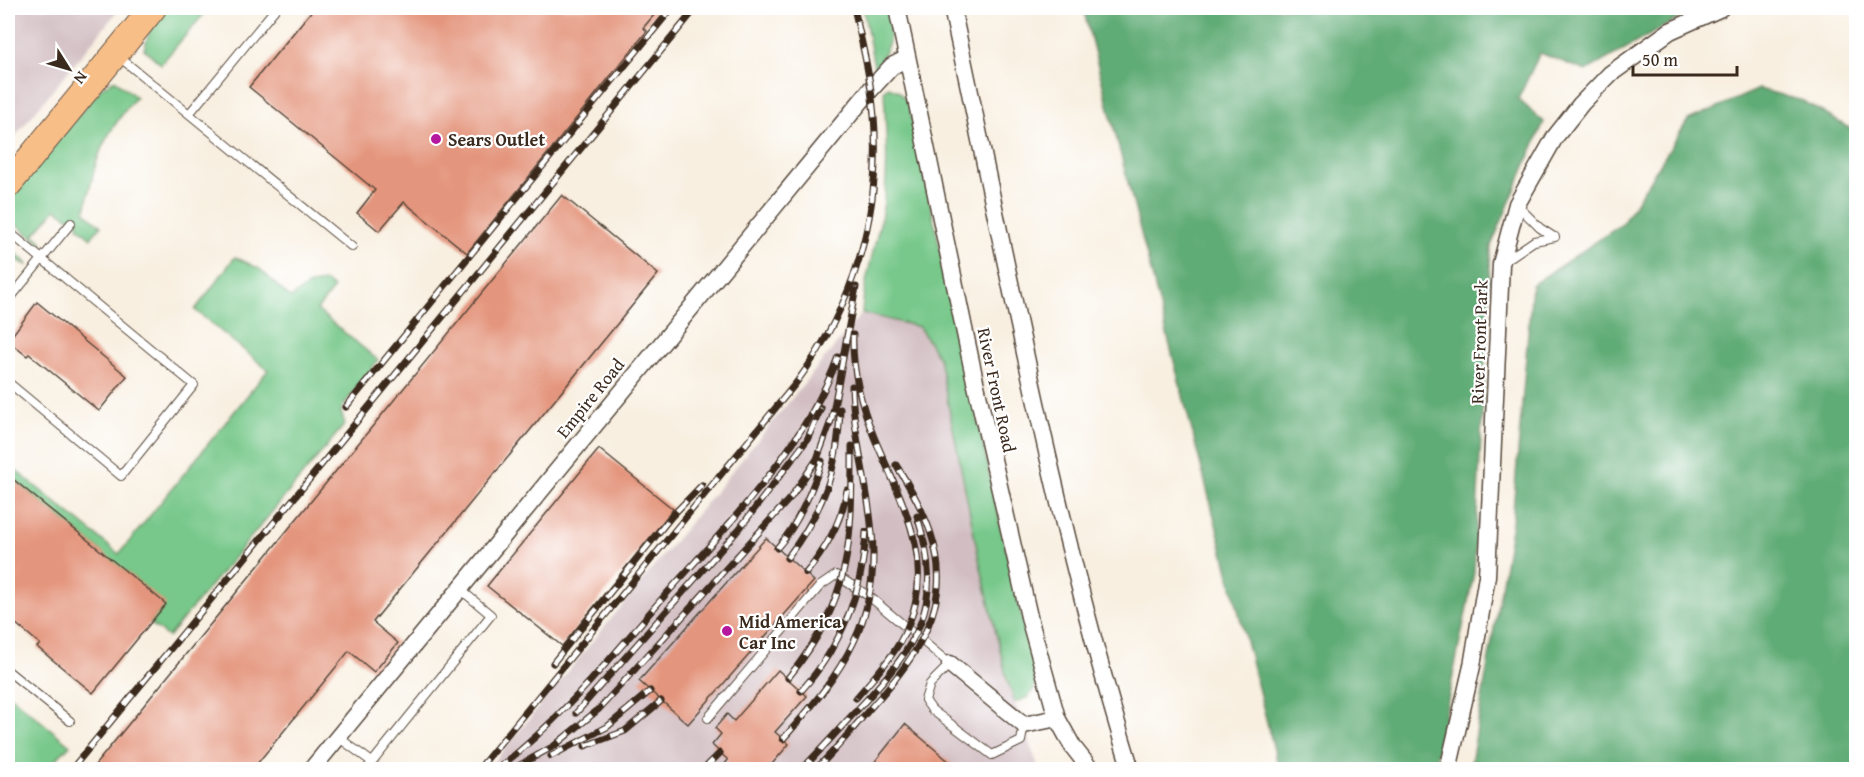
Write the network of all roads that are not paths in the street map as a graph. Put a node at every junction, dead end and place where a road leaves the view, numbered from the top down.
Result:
1 (153, 8) edge
2 (276, 8) edge
3 (897, 8) edge
4 (952, 8) edge
5 (1721, 8) edge
6 (115, 54) junction
7 (906, 59) junction
8 (189, 114) junction
9 (8, 185) edge
10 (1516, 204) junction
11 (71, 223) dead end
12 (8, 231) edge
13 (352, 247) dead end
14 (42, 260) junction
15 (1501, 264) junction
16 (8, 301) edge
17 (8, 382) edge
18 (459, 588) junction
19 (950, 664) junction
20 (8, 670) edge
21 (708, 718) dead end
22 (1057, 718) junction
23 (70, 721) dead end
24 (1024, 725) junction
25 (338, 737) junction
26 (369, 766) edge
27 (310, 770) edge
28 (1091, 770) edge
29 (1131, 770) edge
30 (1448, 770) edge

1 - 6 main road
2 - 8 lane
3 - 7 street, River Front Road
4 - 29 street, River Front Road
5 - 10 street, River Front Park
6 - 8 lane
6 - 9 main road
7 - 18 street, Empire Road
7 - 22 street, River Front Road
8 - 13 lane
10 - 15 street, River Front Park
10 - 15 lane
11 - 14 lane
12 - 14 lane
14 - 16 lane
14 - 17 lane
15 - 30 street, River Front Park
18 - 25 street, Empire Road
18 - 26 lane
19 - 21 lane
19 - 24 street
19 - 24 lane
20 - 23 lane
22 - 24 street
22 - 28 street, River Front Road
25 - 26 lane
25 - 27 street, Empire Road

